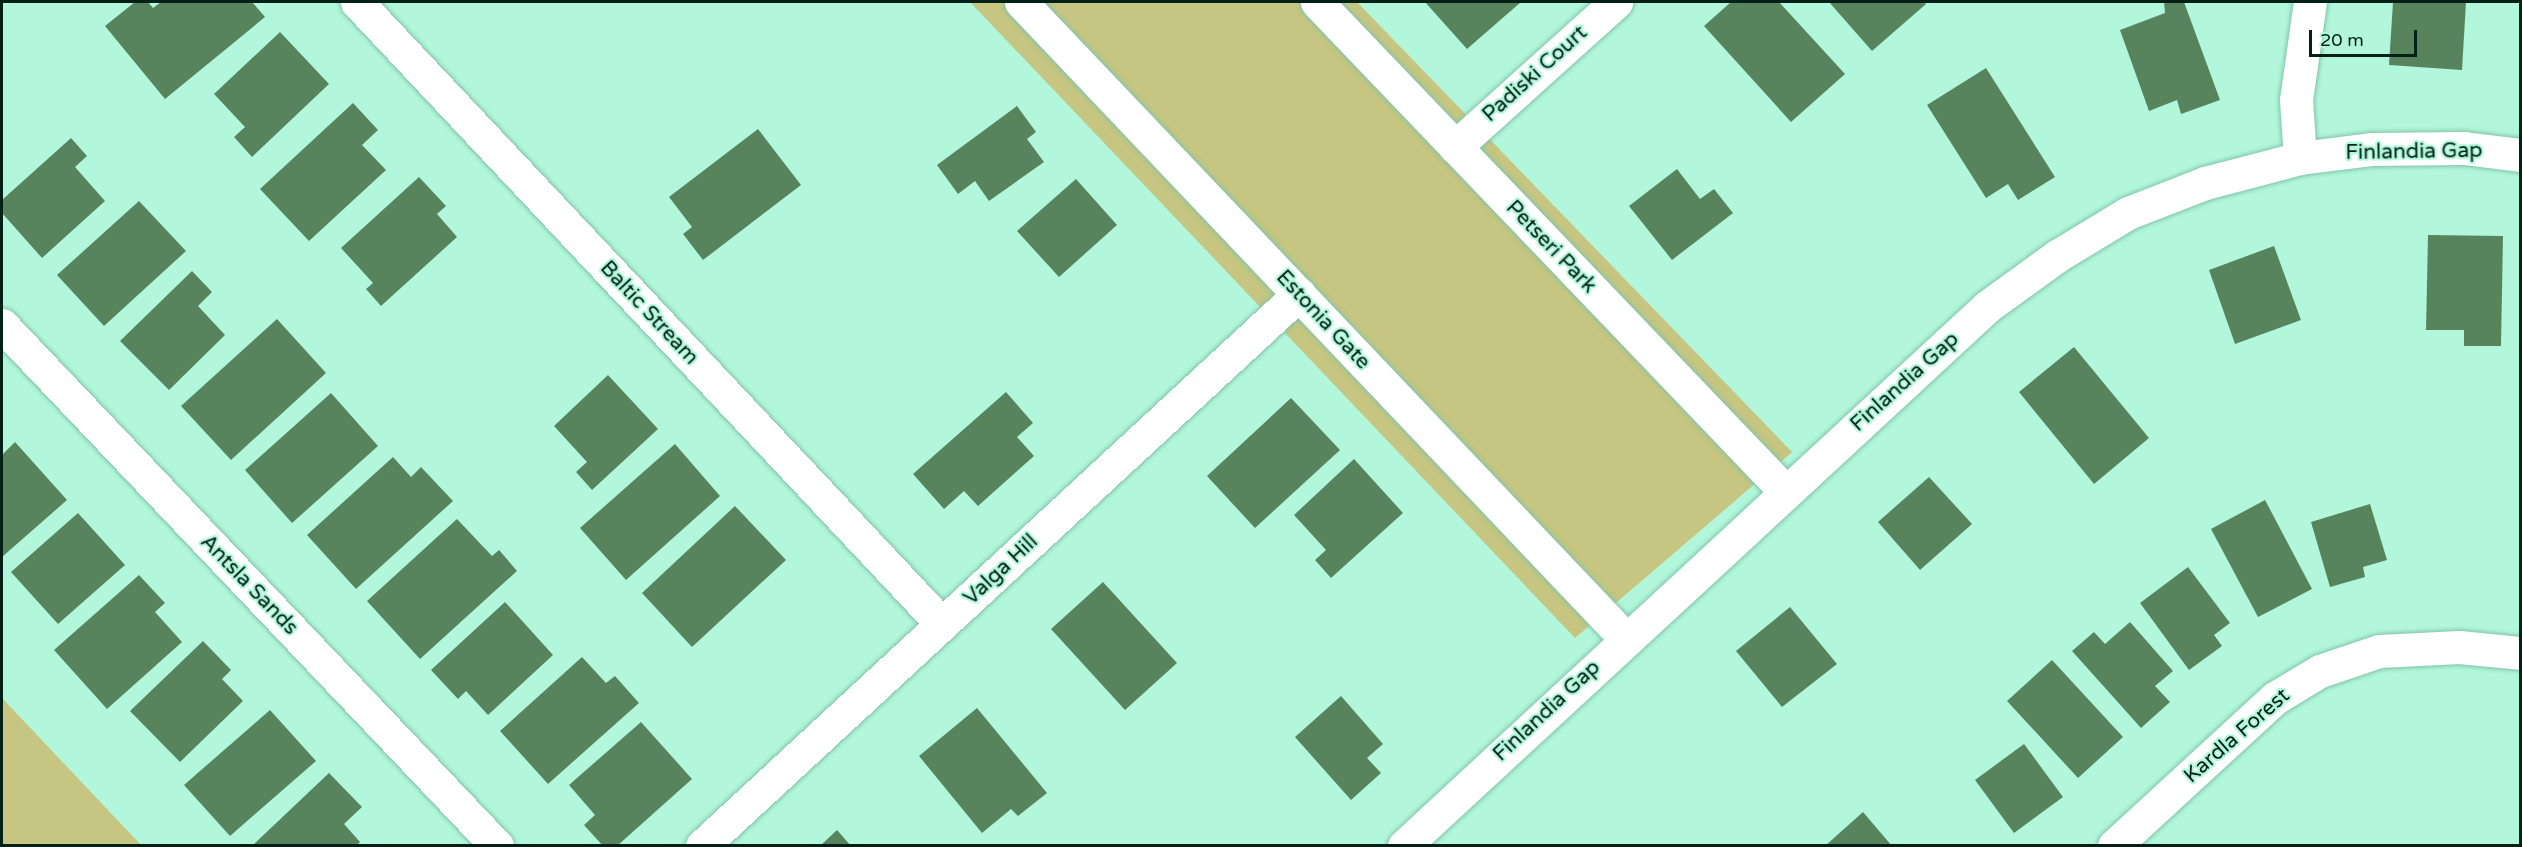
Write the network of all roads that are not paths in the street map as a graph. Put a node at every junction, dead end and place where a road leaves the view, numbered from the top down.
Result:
1 (357, 2) edge
2 (1021, 2) edge
3 (1317, 2) edge
4 (1616, 2) edge
5 (2310, 2) edge
6 (1455, 147) junction
7 (2520, 155) edge
8 (2300, 158) junction
9 (1299, 294) junction
10 (2, 325) edge
11 (1785, 491) junction
12 (942, 624) junction
13 (1625, 638) junction
14 (2520, 653) edge
15 (497, 846) edge
16 (702, 846) edge
17 (1404, 846) edge
18 (2114, 846) edge

1 - 12 street, Baltic Stream
2 - 9 street, Estonia Gate
3 - 6 street, Petseri Park
4 - 6 street, Padiski Court
5 - 8 street
6 - 11 street, Petseri Park
7 - 8 street, Finlandia Gap
8 - 11 street, Finlandia Gap
9 - 12 street, Valga Hill
9 - 13 street, Estonia Gate
10 - 15 street, Antsla Sands
11 - 13 street, Finlandia Gap
12 - 16 street, Valga Hill
13 - 17 street, Finlandia Gap
14 - 18 street, Kardla Forest

